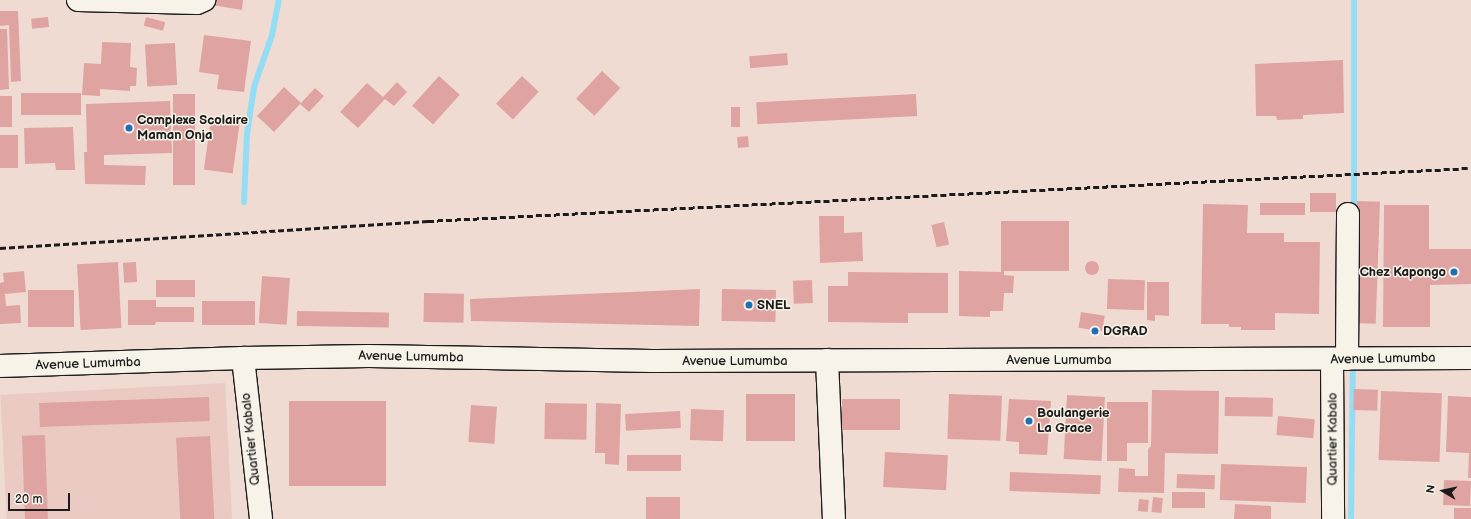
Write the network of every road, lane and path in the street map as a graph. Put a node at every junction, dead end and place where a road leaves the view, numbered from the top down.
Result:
1 (78, 0) edge
2 (204, 0) edge
3 (1348, 214) dead end
4 (242, 358) junction
5 (1471, 358) edge
6 (1340, 359) junction
7 (827, 360) junction
8 (0, 366) edge
9 (261, 519) edge
10 (834, 519) edge
11 (1333, 519) edge

1 - 2 main road
3 - 6 main road, Quartier Kabalo
4 - 7 main road, Avenue Lumumba
4 - 8 main road, Avenue Lumumba
4 - 9 main road, Quartier Kabalo
5 - 6 main road, Avenue Lumumba
6 - 7 main road, Avenue Lumumba
6 - 11 main road, Quartier Kabalo
7 - 10 main road

